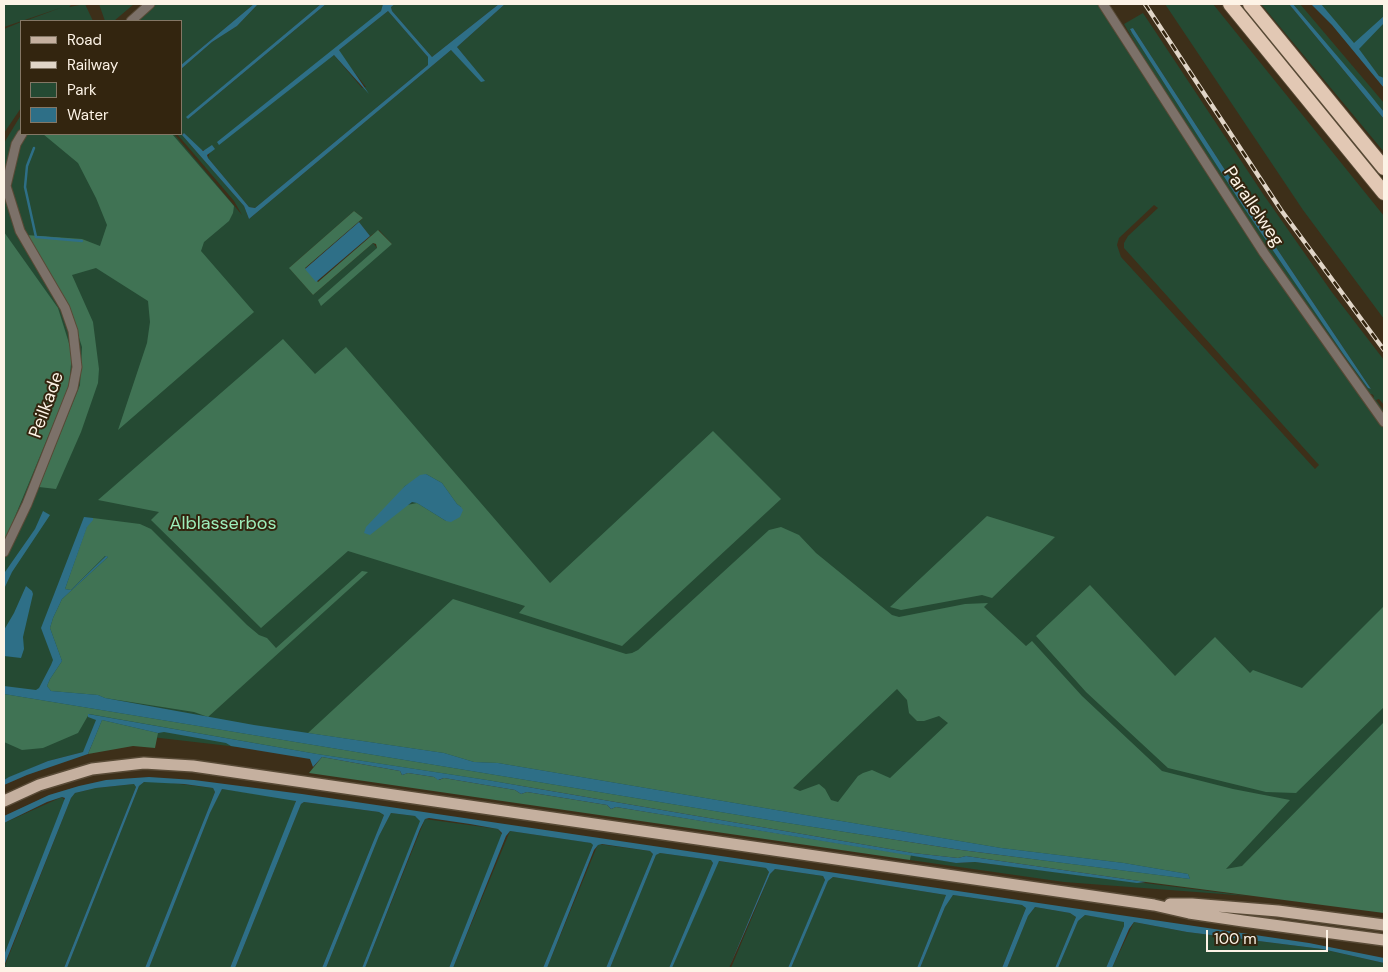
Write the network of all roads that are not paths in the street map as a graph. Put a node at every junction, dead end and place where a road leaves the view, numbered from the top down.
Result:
1 (150, 4) edge
2 (1104, 4) edge
3 (1230, 4) edge
4 (1250, 4) edge
5 (132, 20) edge
6 (21, 135) edge
7 (1384, 168) edge
8 (5, 186) edge
9 (1384, 193) edge
10 (1384, 422) edge
11 (4, 552) edge
12 (4, 801) edge
13 (1154, 905) junction
14 (1384, 925) edge
15 (1384, 940) edge

1 - 5 street
2 - 10 street, Parallelweg
3 - 9 highway
4 - 7 highway
6 - 8 street
8 - 11 street, Peilkade
12 - 13 main road
13 - 14 main road
13 - 15 main road

